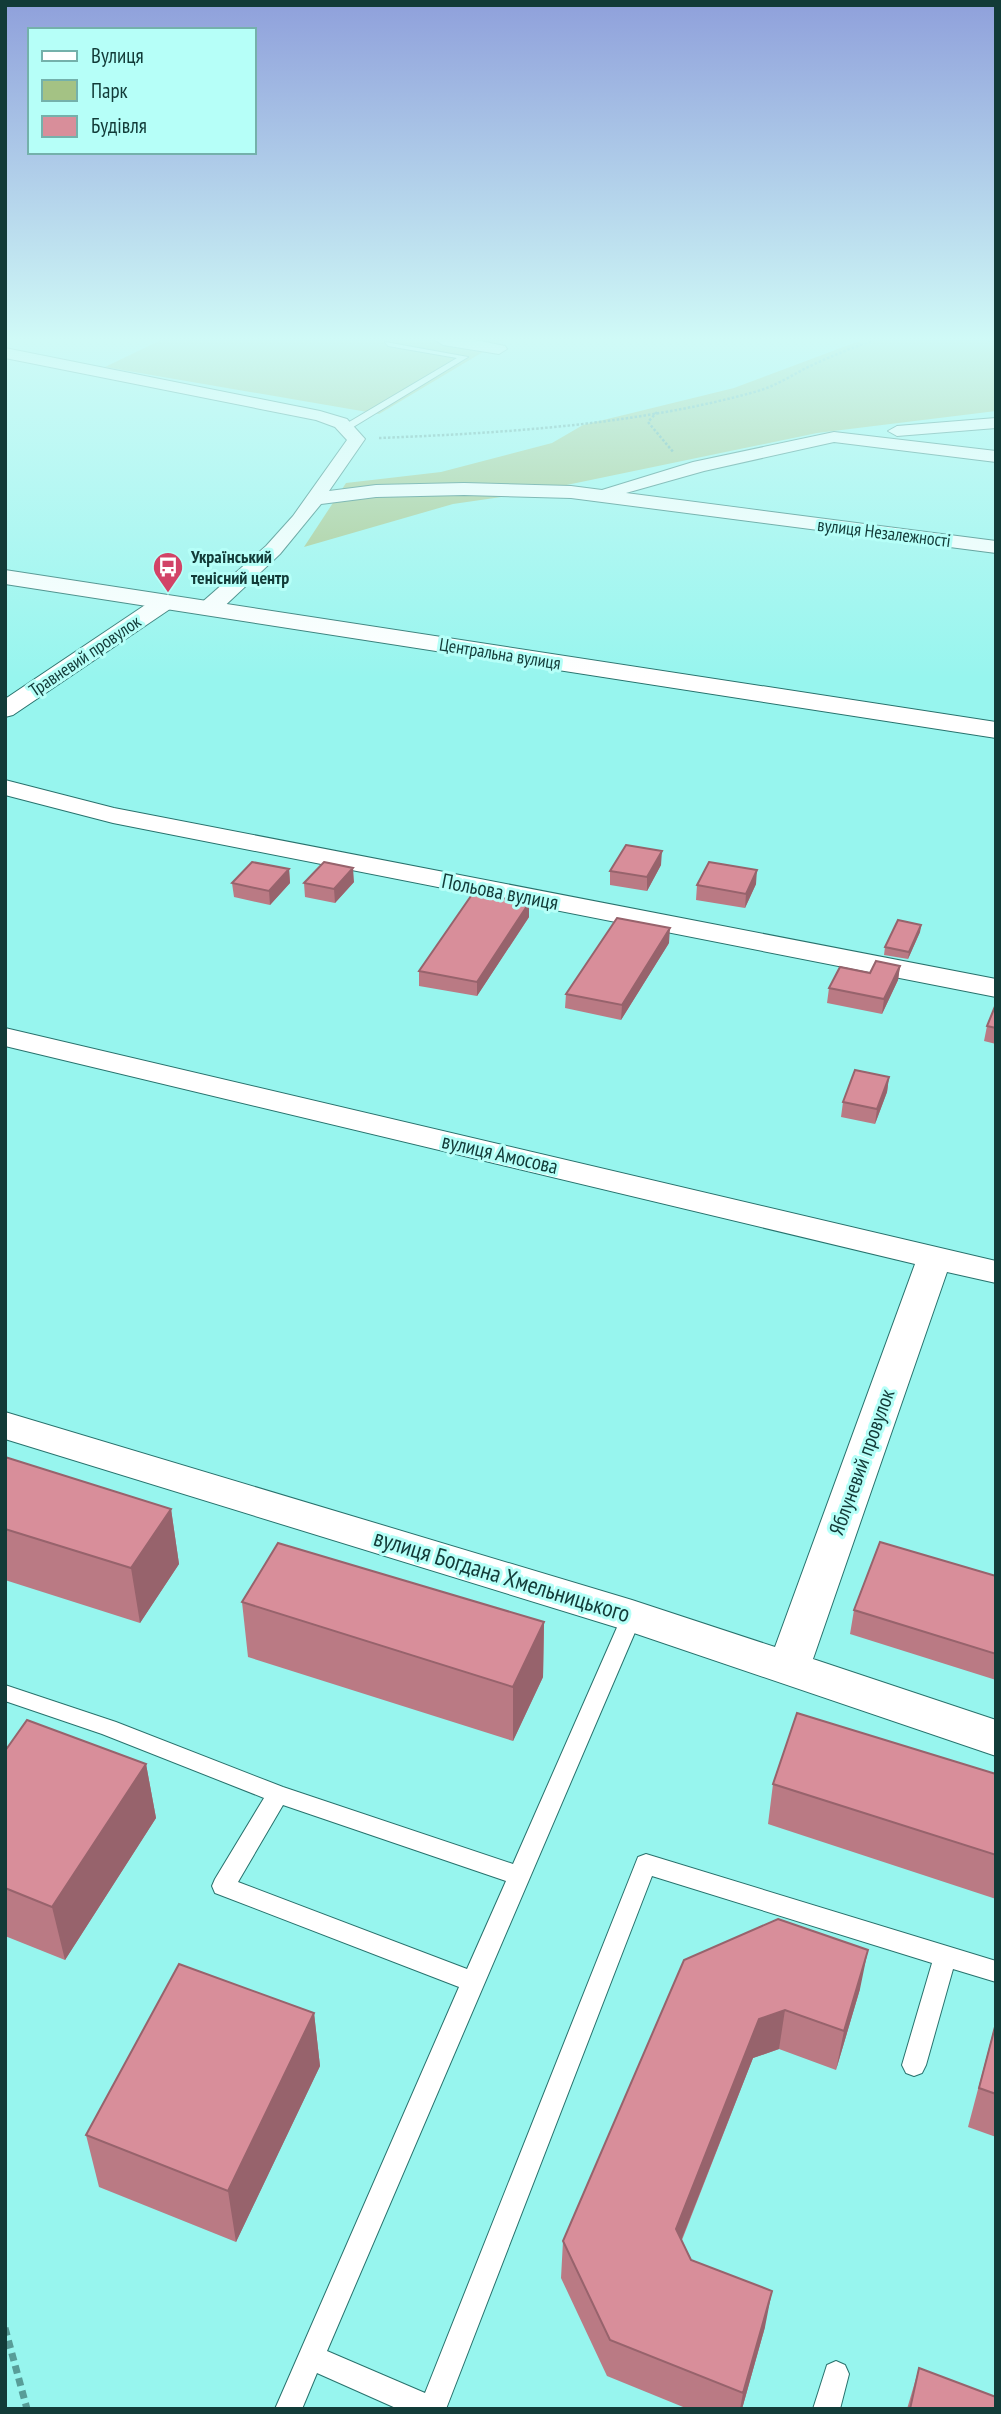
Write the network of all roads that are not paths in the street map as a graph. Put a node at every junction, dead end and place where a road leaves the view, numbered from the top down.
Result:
1 (340, 453) edge
2 (764, 453) edge
3 (959, 453) edge
4 (996, 457) edge
5 (597, 495) junction
6 (313, 499) junction
7 (996, 547) edge
8 (5, 577) edge
9 (165, 602) junction
10 (208, 609) junction
11 (5, 710) edge
12 (996, 730) edge
13 (5, 787) edge
14 (996, 988) edge
15 (5, 1037) edge
16 (935, 1258) junction
17 (996, 1272) edge
18 (5, 1425) edge
19 (632, 1616) junction
20 (789, 1667) junction
21 (5, 1693) edge
22 (996, 1738) edge
23 (278, 1794) junction
24 (519, 1876) junction
25 (945, 1956) junction
26 (996, 1972) edge
27 (473, 1982) junction
28 (914, 2065) dead end
29 (310, 2357) junction
30 (836, 2374) dead end
31 (288, 2409) edge
32 (431, 2409) edge
33 (826, 2409) edge

1 - 6 street
2 - 5 street
3 - 4 street
5 - 6 street, вулиця Незалежності
5 - 7 street, вулиця Незалежності
6 - 10 street
8 - 9 main road, Центральна вулиця
9 - 10 main road, Центральна вулиця
9 - 11 street, Травневий провулок
10 - 12 main road, Центральна вулиця
13 - 14 street, Польова вулиця
15 - 16 street, вулиця Амосова
16 - 17 street, вулиця Амосова
16 - 20 street, Яблуневий провулок
18 - 19 street, вулиця Богдана Хмельницького
19 - 20 street, вулиця Богдана Хмельницького
19 - 24 lane
20 - 22 street, вулиця Богдана Хмельницького
21 - 23 lane
23 - 24 lane
23 - 27 lane
24 - 27 lane
25 - 26 lane
25 - 28 lane
25 - 32 lane
27 - 29 lane
29 - 31 lane
29 - 32 lane
30 - 33 lane

